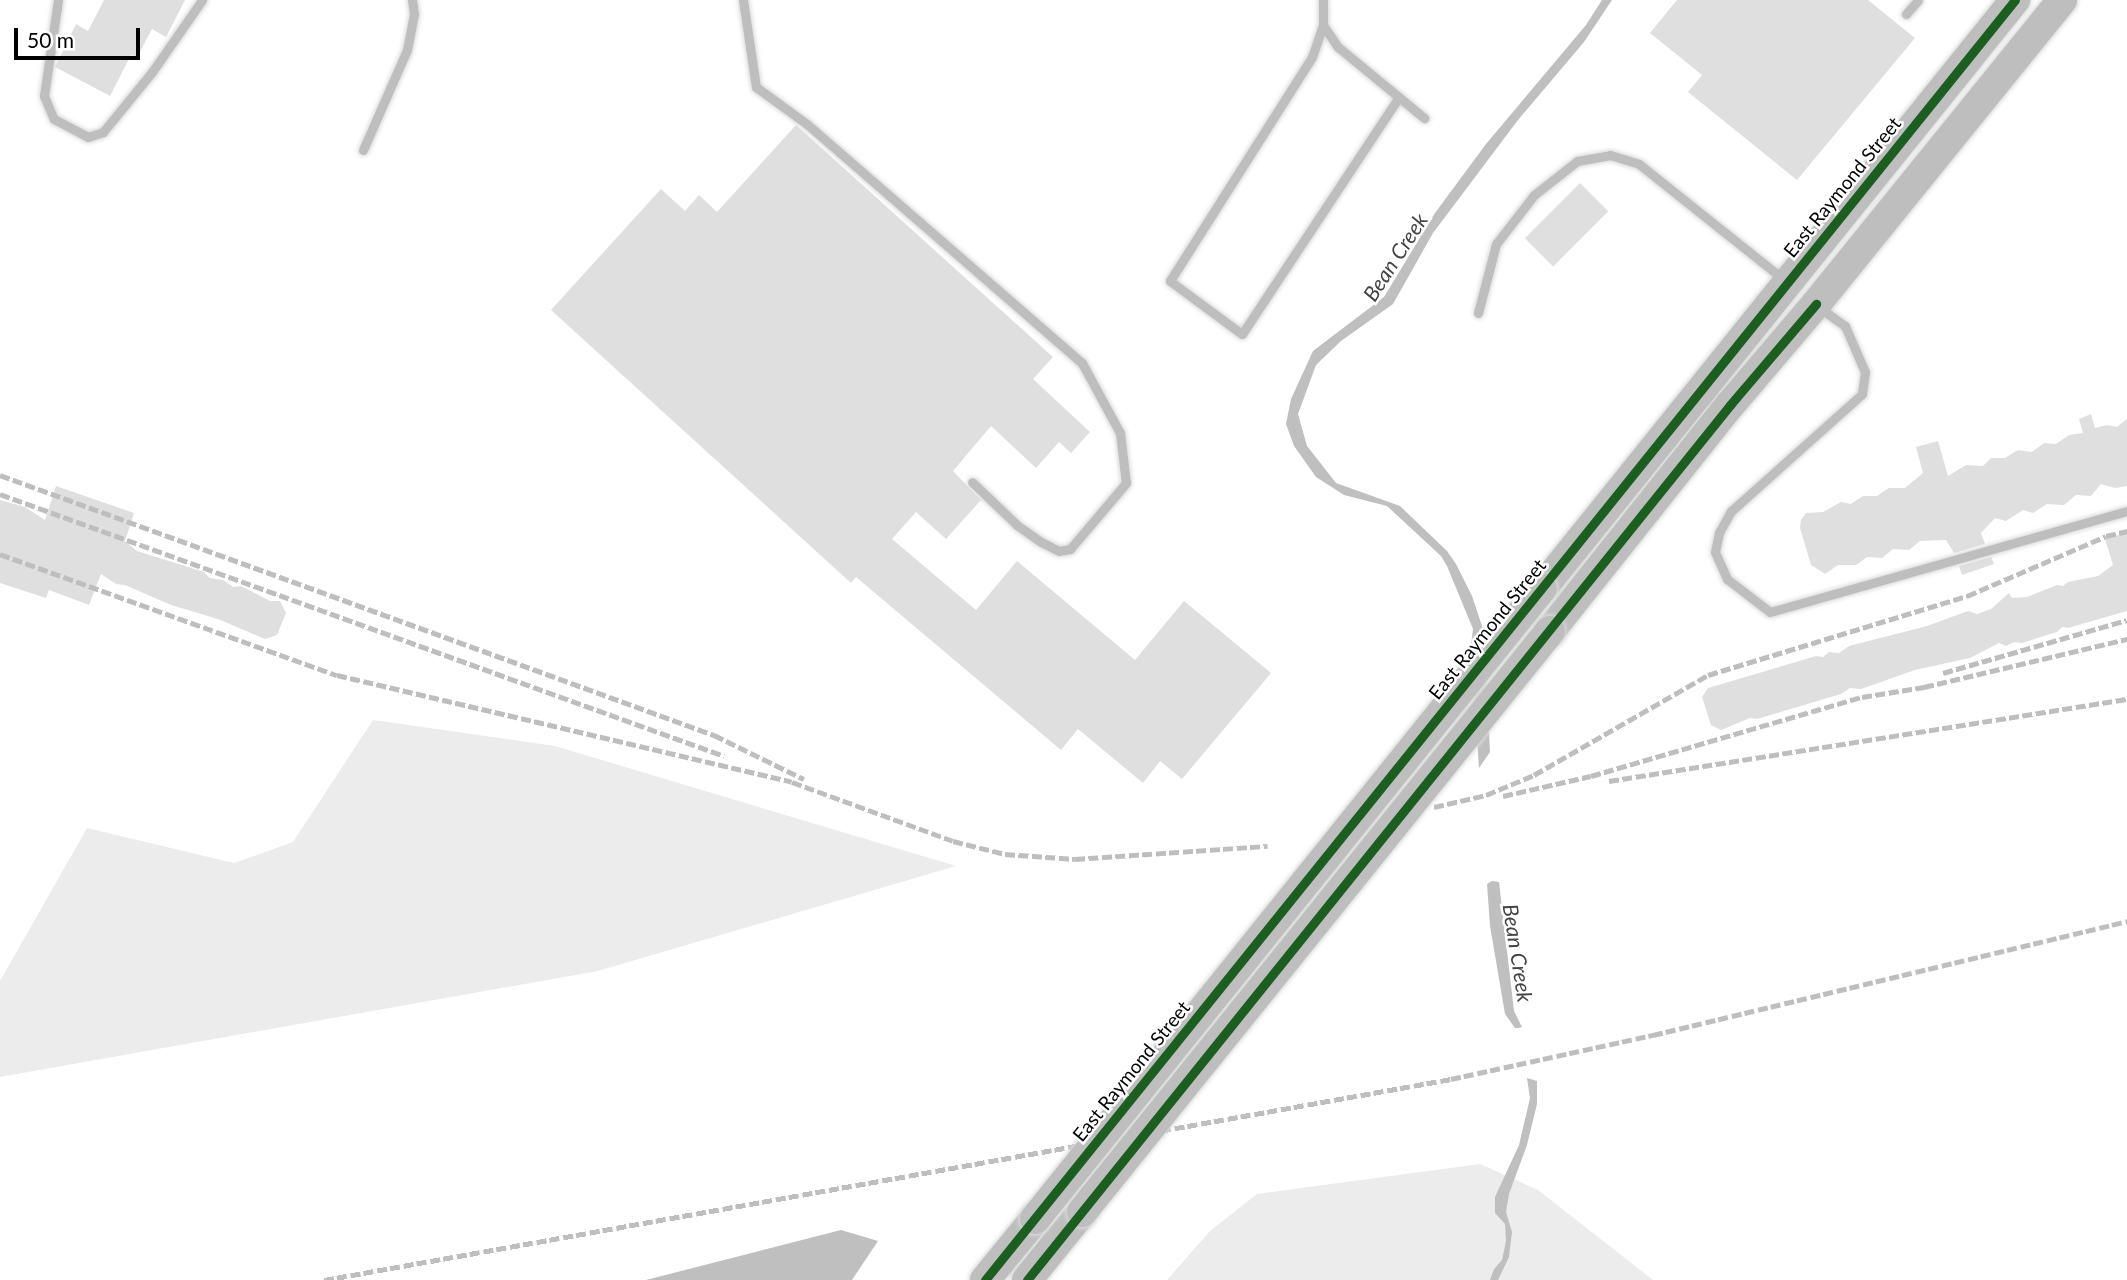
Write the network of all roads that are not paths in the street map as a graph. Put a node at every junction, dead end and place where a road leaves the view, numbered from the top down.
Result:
1 (58, 0) edge
2 (202, 0) edge
3 (412, 0) edge
4 (743, 0) edge
5 (1322, 0) edge
6 (1918, 0) edge
7 (2062, 0) edge
8 (2006, 3) edge
9 (1906, 14) dead end
10 (1323, 25) junction
11 (1399, 97) junction
12 (1424, 118) dead end
13 (363, 150) dead end
14 (1788, 282) junction
15 (1816, 304) junction
16 (1478, 313) dead end
17 (972, 482) dead end
18 (2127, 511) edge
19 (985, 1280) edge
20 (1027, 1280) edge

1 - 2 lane
3 - 13 lane
4 - 17 lane
5 - 10 lane
6 - 9 lane
7 - 15 main road
8 - 14 main road, East Raymond Street
10 - 11 lane
10 - 11 lane
11 - 12 lane
14 - 15 main road
14 - 16 lane
14 - 19 main road, East Raymond Street, bridge
15 - 18 lane
15 - 20 main road, bridge

